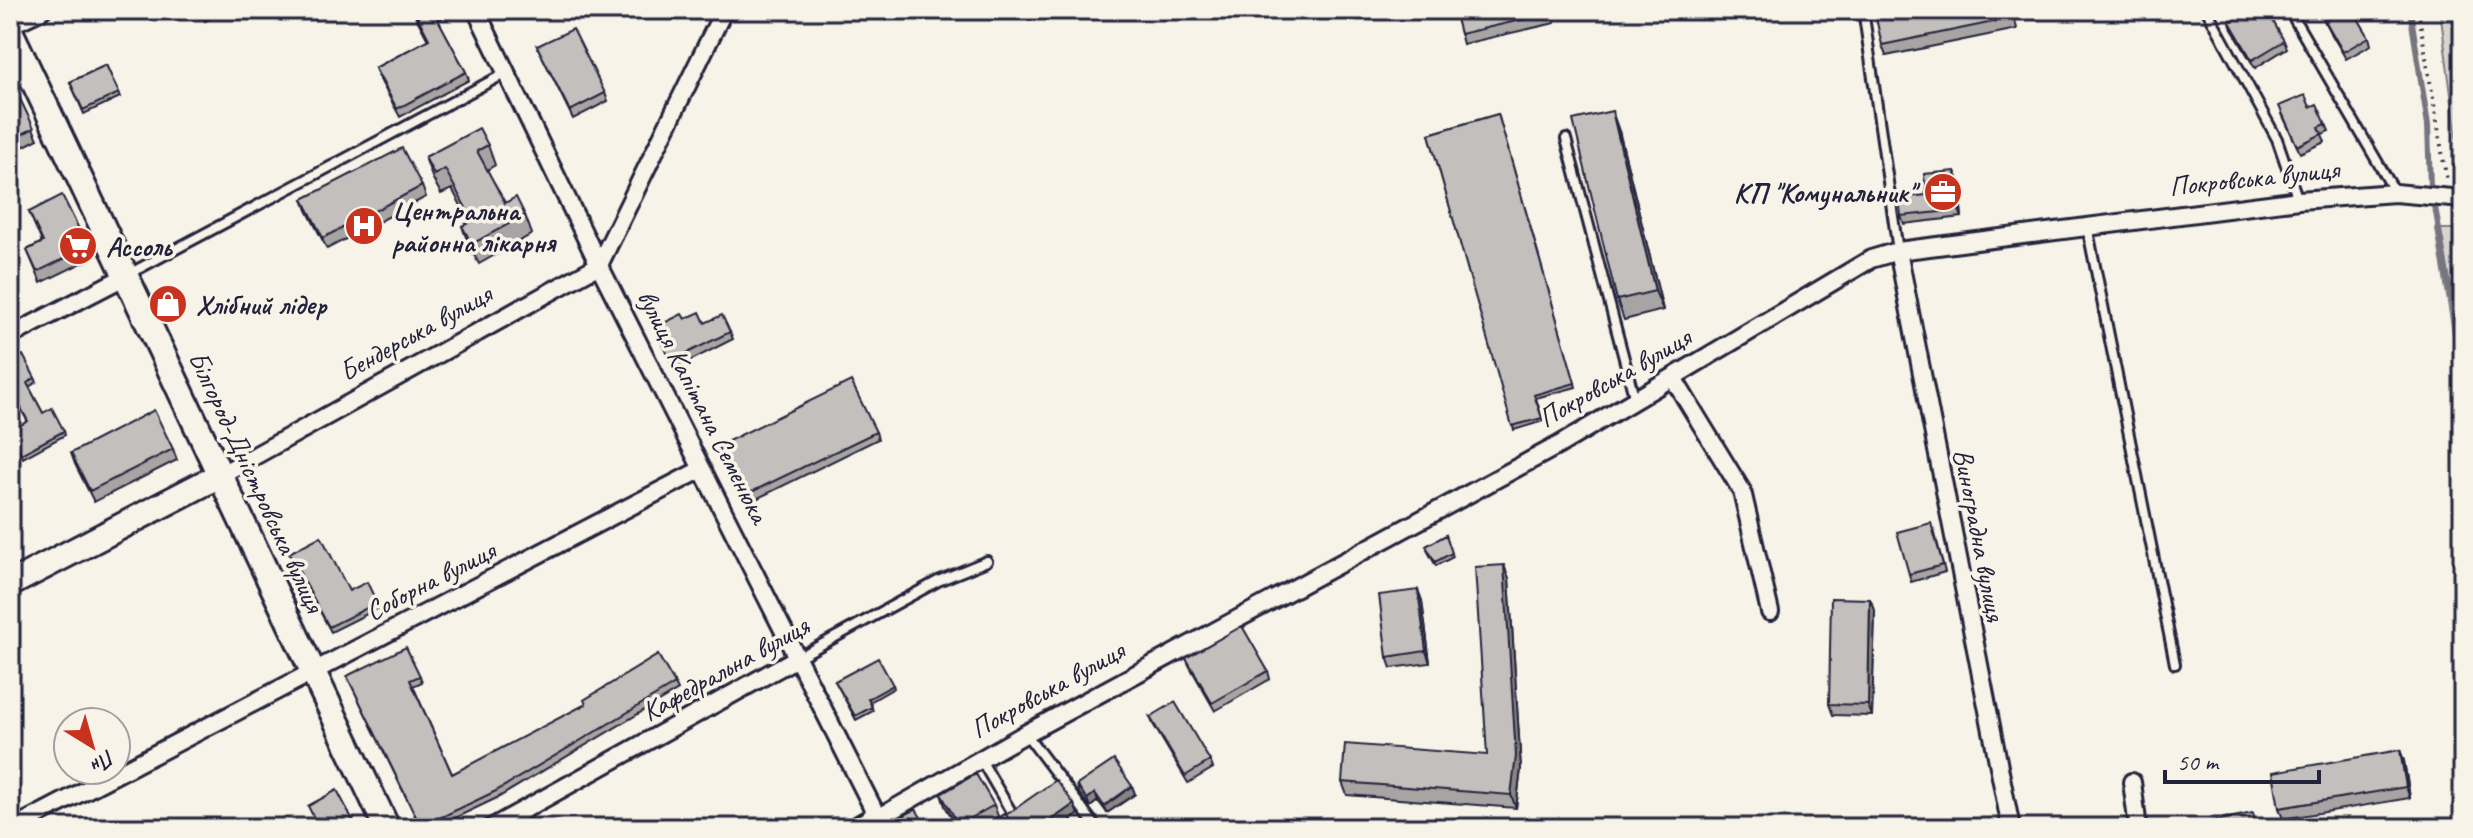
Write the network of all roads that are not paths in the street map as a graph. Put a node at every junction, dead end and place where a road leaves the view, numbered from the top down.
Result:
1 (42, 10) edge
2 (476, 10) edge
3 (724, 10) edge
4 (1861, 10) edge
5 (2207, 10) edge
6 (2289, 10) edge
7 (10, 28) edge
8 (506, 73) junction
9 (1566, 139) dead end
10 (2395, 193) junction
11 (2456, 198) edge
12 (2299, 200) junction
13 (2087, 226) junction
14 (1898, 251) junction
15 (599, 265) junction
16 (126, 276) junction
17 (10, 336) edge
18 (1673, 378) junction
19 (1635, 401) junction
20 (702, 469) junction
21 (222, 474) junction
22 (987, 561) dead end
23 (10, 584) edge
24 (1770, 612) dead end
25 (797, 658) junction
26 (2175, 664) dead end
27 (313, 669) junction
28 (1025, 734) junction
29 (981, 759) junction
30 (2132, 782) dead end
31 (874, 825) edge
32 (13, 828) edge
33 (387, 828) edge
34 (491, 828) edge
35 (993, 828) edge
36 (1097, 828) edge
37 (2011, 828) edge
38 (2138, 828) edge

1 - 7 street
2 - 8 street, вулиця Капітана Семенюка
3 - 15 street
4 - 14 lane
5 - 12 lane
6 - 10 lane
7 - 16 main road, Білгород-Дністровська вулиця
8 - 15 street, вулиця Капітана Семенюка
8 - 16 lane
9 - 19 lane
10 - 11 street, Покровська вулиця
10 - 12 street, Покровська вулиця
12 - 13 street, Покровська вулиця
13 - 14 street, Покровська вулиця
13 - 26 lane
14 - 18 street, Покровська вулиця
14 - 37 street, Виноградна вулиця
15 - 20 street, вулиця Капітана Семенюка
15 - 21 street, Бендерська вулиця
16 - 17 street
16 - 21 main road, Білгород-Дністровська вулиця
18 - 19 street, Покровська вулиця
18 - 24 street
19 - 28 street, Покровська вулиця
20 - 25 street, вулиця Капітана Семенюка
20 - 27 street, Соборна вулиця
21 - 23 main road, Бендерська вулиця
21 - 27 main road, Білгород-Дністровська вулиця
22 - 25 lane, Кафедральна вулиця
25 - 31 street, вулиця Капітана Семенюка
25 - 34 street, Кафедральна вулиця
27 - 32 street, Соборна вулиця
27 - 33 main road, Білгород-Дністровська вулиця
28 - 29 street, Покровська вулиця
28 - 36 lane
29 - 31 street, Покровська вулиця
29 - 35 lane
30 - 38 street

